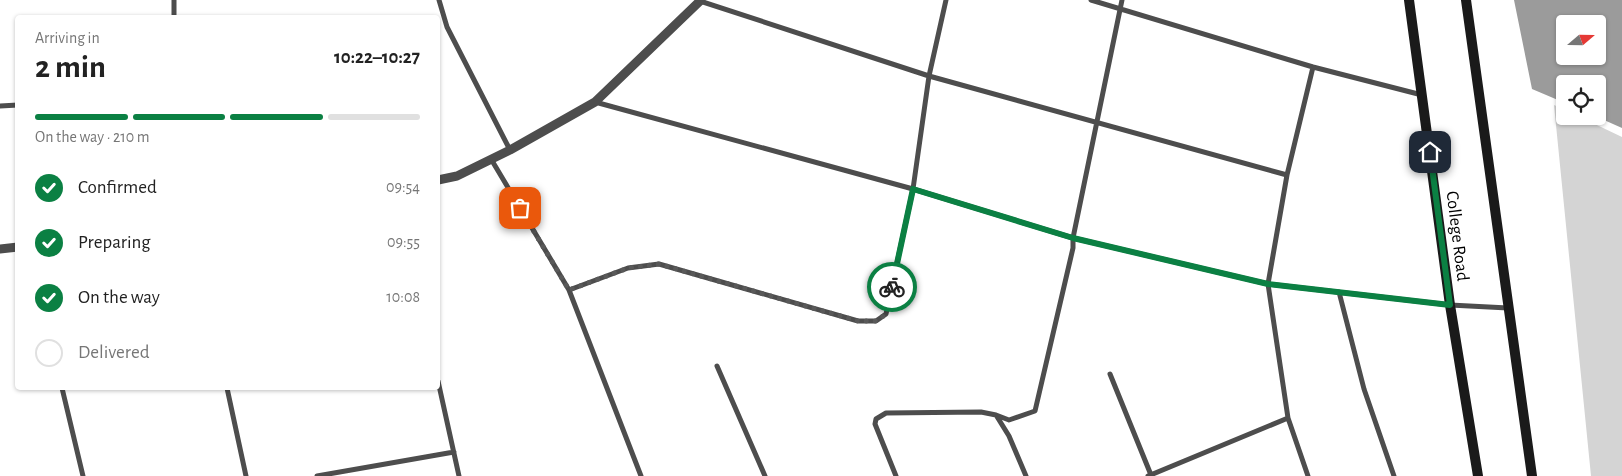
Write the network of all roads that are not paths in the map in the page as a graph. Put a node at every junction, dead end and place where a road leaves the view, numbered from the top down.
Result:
1 (174, 0) edge
2 (439, 0) edge
3 (946, 0) edge
4 (1091, 0) edge
5 (1122, 0) edge
6 (1409, 0) edge
7 (1466, 0) edge
8 (700, 1) edge
9 (1120, 9) junction
10 (174, 15) edge
11 (1313, 68) junction
12 (929, 76) junction
13 (1423, 95) junction
14 (595, 102) junction
15 (15, 105) edge
16 (0, 106) edge
17 (1098, 123) junction
18 (510, 150) junction
19 (491, 159) junction
20 (1287, 175) junction
21 (440, 180) edge
22 (913, 189) junction
23 (1073, 238) junction
24 (15, 247) edge
25 (0, 249) edge
26 (1268, 284) junction
27 (569, 290) junction
28 (1339, 292) junction
29 (1450, 305) junction
30 (1509, 308) junction
31 (717, 366) dead end
32 (1110, 374) dead end
33 (62, 390) edge
34 (227, 390) edge
35 (440, 390) edge
36 (996, 415) junction
37 (1288, 418) junction
38 (454, 452) junction
39 (1150, 475) edge
40 (83, 476) edge
41 (246, 476) edge
42 (317, 476) edge
43 (459, 476) edge
44 (641, 476) edge
45 (765, 476) edge
46 (896, 476) edge
47 (1026, 476) edge
48 (1308, 476) edge
49 (1394, 476) edge
50 (1478, 476) edge
51 (1532, 476) edge

1 - 10 street
2 - 18 street
3 - 12 street
4 - 9 street
5 - 9 street
6 - 13 main road, College Road
7 - 30 main road
8 - 12 street
8 - 14 street
9 - 11 street
9 - 17 street
11 - 13 street
11 - 20 street
12 - 17 street
12 - 22 street
13 - 29 main road, College Road
14 - 18 street
14 - 22 street
15 - 16 street
17 - 20 street
17 - 23 street
18 - 19 street
19 - 21 street
19 - 27 street
20 - 26 street
22 - 23 street
22 - 27 street
23 - 26 street
23 - 36 street
24 - 25 street
26 - 28 street
26 - 37 street
27 - 44 street
28 - 29 street
28 - 49 street
29 - 30 street
29 - 50 main road, College Road
30 - 51 main road
31 - 45 street
32 - 39 street
33 - 40 street
34 - 41 street
35 - 38 street
36 - 46 street
36 - 47 street
37 - 39 street
37 - 48 street
38 - 42 street
38 - 43 street

